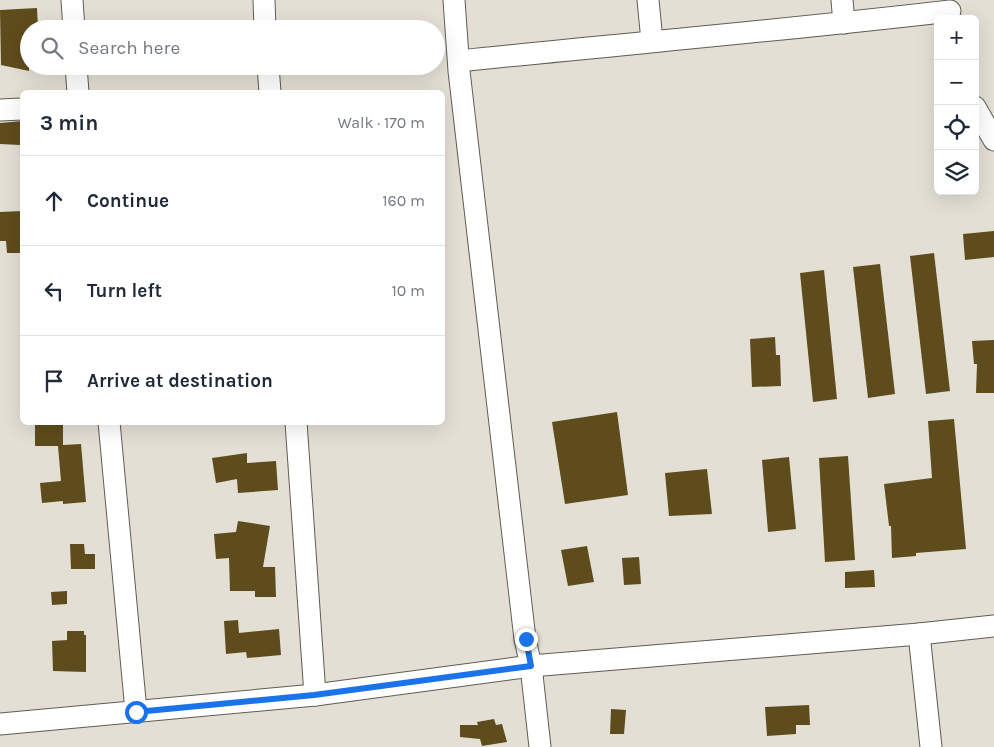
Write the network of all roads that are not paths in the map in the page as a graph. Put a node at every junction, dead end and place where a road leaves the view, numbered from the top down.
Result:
1 (72, 0) edge
2 (264, 0) edge
3 (454, 0) edge
4 (648, 0) edge
5 (842, 0) edge
6 (951, 10) edge
7 (73, 20) edge
8 (265, 20) edge
9 (844, 23) junction
10 (652, 41) junction
11 (459, 61) junction
12 (77, 75) edge
13 (269, 75) edge
14 (78, 90) edge
15 (270, 90) edge
16 (20, 109) edge
17 (0, 110) edge
18 (979, 114) edge
19 (994, 140) edge
20 (109, 425) edge
21 (296, 425) edge
22 (994, 626) edge
23 (919, 634) junction
24 (531, 666) junction
25 (314, 695) junction
26 (136, 712) junction
27 (0, 724) edge
28 (540, 747) edge
29 (931, 747) edge

1 - 7 street
2 - 8 street
3 - 11 street
4 - 10 street
5 - 9 street
6 - 9 street
9 - 10 street
10 - 11 street
11 - 24 street
12 - 14 street
13 - 15 street
16 - 17 street
18 - 19 street
20 - 26 street
21 - 25 street
22 - 23 street
23 - 24 street
23 - 29 street
24 - 25 street
24 - 28 street
25 - 26 street
26 - 27 street

